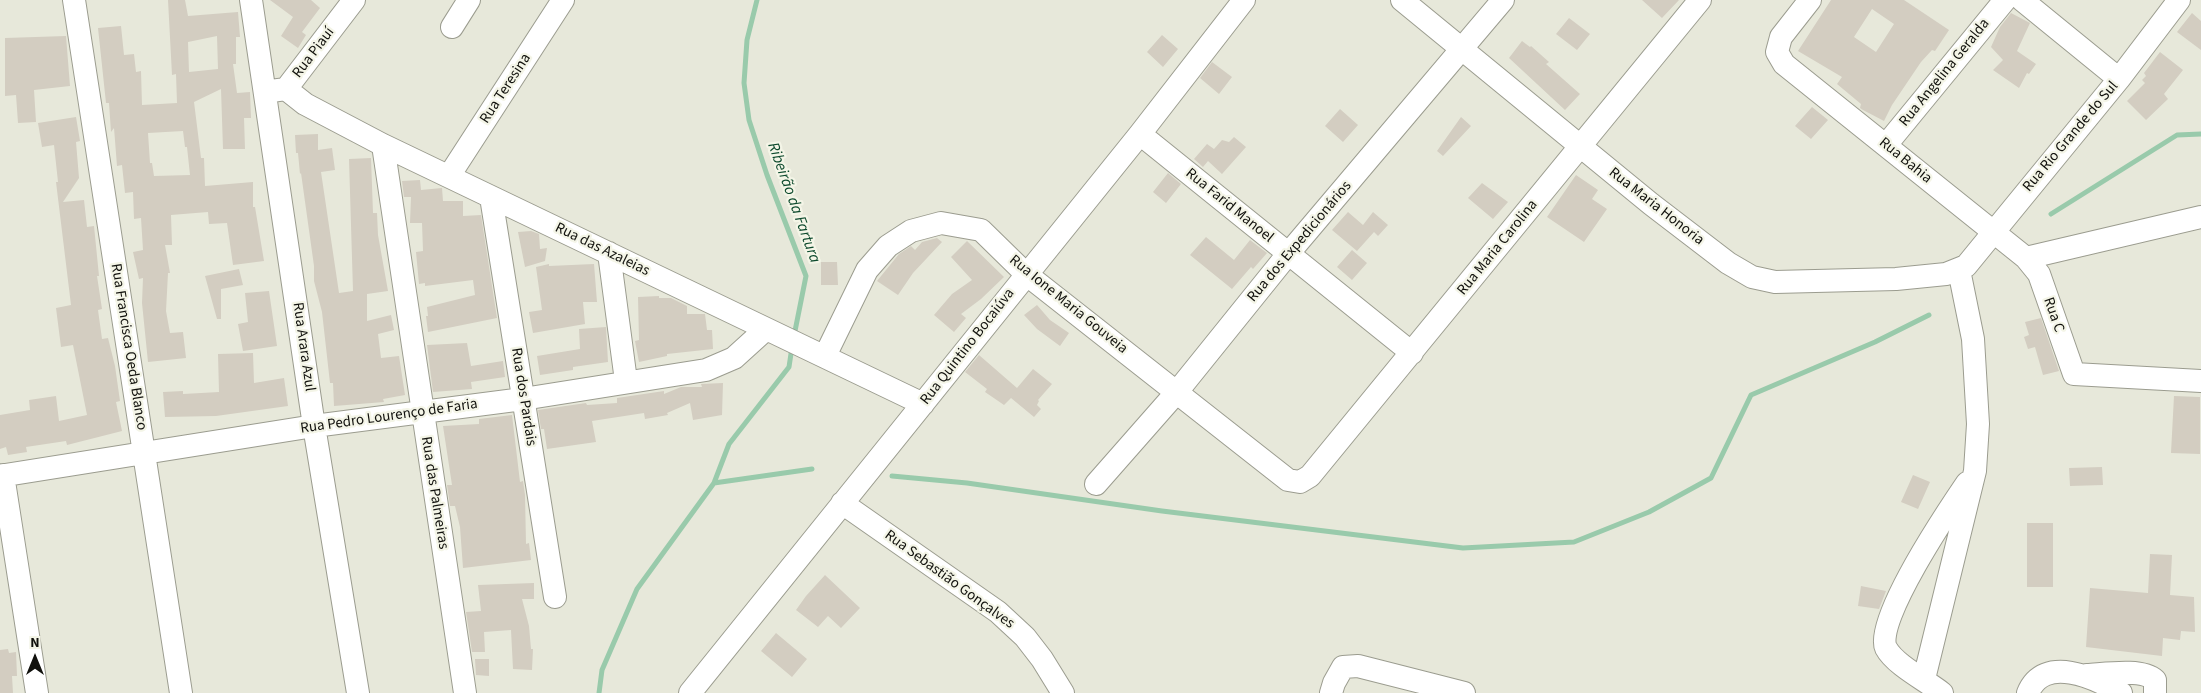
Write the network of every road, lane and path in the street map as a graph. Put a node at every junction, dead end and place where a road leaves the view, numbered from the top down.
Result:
1 (74, 0) edge
2 (251, 0) edge
3 (354, 0) edge
4 (469, 0) edge
5 (563, 0) edge
6 (1244, 0) edge
7 (1402, 0) edge
8 (1503, 0) edge
9 (1700, 0) edge
10 (1810, 0) edge
11 (2004, 0) edge
12 (2022, 0) edge
13 (2179, 0) edge
14 (452, 27) dead end
15 (1462, 50) junction
16 (2119, 79) junction
17 (276, 90) junction
18 (1140, 134) junction
19 (383, 145) junction
20 (1886, 145) junction
21 (1580, 146) junction
22 (449, 176) junction
23 (491, 197) junction
24 (2201, 217) edge
25 (1992, 232) junction
26 (609, 254) junction
27 (1288, 254) junction
28 (2026, 258) junction
29 (1959, 270) junction
30 (1026, 274) junction
31 (772, 332) junction
32 (815, 352) junction
33 (1412, 353) junction
34 (626, 381) junction
35 (2201, 381) edge
36 (1176, 393) junction
37 (523, 399) junction
38 (923, 404) junction
39 (422, 412) junction
40 (314, 426) junction
41 (144, 454) junction
42 (1975, 471) junction
43 (2, 476) edge
44 (1288, 480) joint
45 (1096, 484) dead end
46 (842, 503) junction
47 (555, 597) dead end
48 (2081, 675) junction
49 (1924, 679) junction
50 (37, 693) edge
51 (181, 693) edge
52 (358, 693) edge
53 (465, 693) edge
54 (690, 693) edge
55 (1063, 693) edge
56 (1332, 693) edge
57 (1461, 693) edge
58 (1942, 693) edge
59 (2028, 693) edge
60 (2121, 693) edge
61 (2155, 693) edge

1 - 41 street, Rua Francisca Oeda Blanco
2 - 17 street, Rua Arara Azul
3 - 17 street, Rua Piauí
4 - 14 street
5 - 22 street, Rua Teresina
6 - 18 street, Rua Quintino Bocaiúva
7 - 15 street, Rua Maria Honoria
8 - 15 street, Rua dos Expedicionários
9 - 21 street, Rua Maria Carolina
10 - 20 street, Rua Bahia
11 - 20 street, Rua Angelina Geralda
12 - 16 street
13 - 16 street, Rua Rio Grande do Sul
15 - 21 street, Rua Maria Honoria
15 - 27 street, Rua dos Expedicionários
16 - 25 street, Rua Rio Grande do Sul
17 - 19 street, Rua das Azaleias
17 - 40 street, Rua Arara Azul
18 - 27 street, Rua Farid Manoel
18 - 30 street, Rua Quintino Bocaiúva
19 - 22 street, Rua das Azaleias
19 - 39 street, Rua das Palmeiras
20 - 25 street, Rua Bahia
21 - 29 street, Rua Maria Honoria
21 - 33 street, Rua Maria Carolina
22 - 23 street, Rua das Azaleias
23 - 26 street, Rua das Azaleias
23 - 37 street, Rua dos Pardais
24 - 28 street
25 - 28 street, Rua Bahia
25 - 29 street, Rua Rio Grande do Sul
26 - 31 street, Rua das Azaleias
26 - 34 street
27 - 33 street, Rua Farid Manoel
27 - 36 street, Rua dos Expedicionários
28 - 35 street, Rua C
29 - 42 street
30 - 32 street, Rua Ione Maria Gouveia
30 - 36 street, Rua Ione Maria Gouveia
30 - 38 street, Rua Quintino Bocaiúva
31 - 32 street, Rua das Azaleias
31 - 34 street, Rua Pedro Lourenço de Faria
32 - 38 street, Rua das Azaleias
33 - 44 street, Rua Maria Carolina
34 - 37 street, Rua Pedro Lourenço de Faria
36 - 44 street, Rua Ione Maria Gouveia
36 - 45 street, Rua dos Expedicionários
37 - 39 street, Rua Pedro Lourenço de Faria
37 - 47 street, Rua dos Pardais
38 - 46 street, Rua Quintino Bocaiúva
39 - 40 street, Rua Pedro Lourenço de Faria
39 - 53 street, Rua das Palmeiras
40 - 41 street, Rua Pedro Lourenço de Faria
40 - 52 street, Rua Arara Azul
41 - 43 street, Rua Pedro Lourenço de Faria
41 - 51 street, Rua Francisca Oeda Blanco
42 - 49 street
42 - 49 street
43 - 50 street
46 - 54 street, Rua Quintino Bocaiúva
46 - 55 street, Rua Sebastião Gonçalves
48 - 59 street
48 - 60 street
48 - 61 street
49 - 58 street
56 - 57 street

